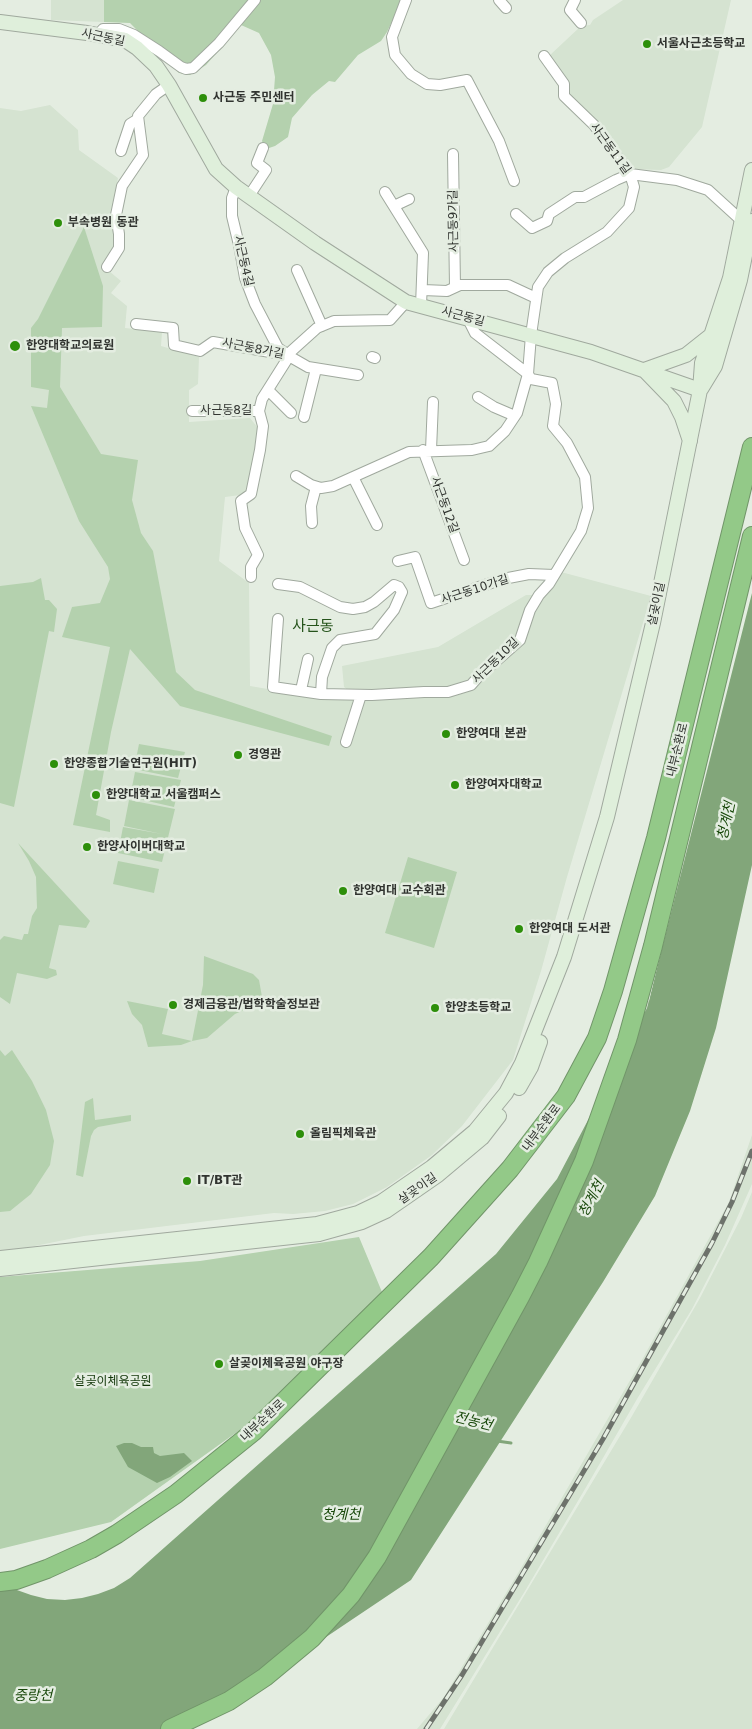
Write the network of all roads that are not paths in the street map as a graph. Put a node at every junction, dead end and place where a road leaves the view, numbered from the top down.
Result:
1 (256, 0) edge
2 (406, 0) edge
3 (575, 0) edge
4 (0, 22) edge
5 (581, 23) dead end
6 (98, 35) junction
7 (544, 56) dead end
8 (169, 85) junction
9 (138, 119) junction
10 (263, 148) dead end
11 (121, 151) dead end
12 (453, 154) dead end
13 (752, 170) edge
14 (630, 174) junction
15 (514, 181) dead end
16 (236, 187) junction
17 (385, 192) dead end
18 (249, 196) junction
19 (409, 199) dead end
20 (394, 206) junction
21 (516, 214) dead end
22 (747, 221) edge
23 (108, 267) dead end
24 (297, 270) dead end
25 (455, 287) junction
26 (423, 290) junction
27 (536, 298) junction
28 (406, 302) junction
29 (421, 306) junction
30 (468, 319) junction
31 (136, 324) dead end
32 (322, 326) junction
33 (531, 336) junction
34 (710, 336) junction
35 (287, 355) junction
36 (316, 369) junction
37 (644, 370) junction
38 (528, 374) junction
39 (358, 375) dead end
40 (268, 390) junction
41 (700, 390) junction
42 (478, 397) dead end
43 (433, 402) dead end
44 (192, 411) dead end
45 (259, 411) junction
46 (291, 413) dead end
47 (515, 416) junction
48 (304, 417) dead end
49 (690, 441) junction
50 (752, 447) edge
51 (427, 450) junction
52 (296, 476) dead end
53 (352, 477) junction
54 (316, 487) junction
55 (312, 524) dead end
56 (377, 526) dead end
57 (752, 536) edge
58 (464, 560) dead end
59 (398, 561) dead end
60 (251, 577) dead end
61 (551, 579) junction
62 (278, 584) dead end
63 (278, 619) dead end
64 (308, 659) dead end
65 (301, 690) junction
66 (322, 694) junction
67 (361, 695) junction
68 (346, 742) dead end
69 (607, 817) junction
70 (0, 1258) edge
71 (0, 1268) edge
72 (0, 1582) edge
73 (170, 1729) edge

1 - 6 street
2 - 15 street
3 - 5 street
4 - 6 main road, 사근동길
6 - 8 main road, 사근동길
7 - 14 street, 사근동11길
8 - 9 street
8 - 16 main road, 사근동길
9 - 11 street
9 - 23 street
10 - 18 street
12 - 25 street, 사근동9가길
13 - 22 main road, 살곶이길
14 - 21 street
14 - 22 street
14 - 27 street, 사근동11길
16 - 18 main road, 사근동길
16 - 35 street, 사근동4길
17 - 20 street
18 - 28 main road, 사근동길
19 - 20 street
20 - 26 street
22 - 34 main road, 살곶이길
22 - 41 main road, 살곶이길
24 - 32 street
25 - 26 street
25 - 27 street
26 - 29 street
27 - 33 street, 사근동11길
28 - 29 main road, 사근동길
28 - 32 street, 사근동8길
29 - 30 main road, 사근동길
30 - 33 main road, 사근동길
30 - 38 street, 사근동10길
31 - 35 street, 사근동8가길
32 - 35 street, 사근동8길
33 - 37 main road, 사근동길
33 - 38 street
34 - 37 main road
34 - 41 main road, 살곶이길
35 - 36 street, 사근동8가길
35 - 40 street, 사근동8길
36 - 39 street, 사근동8가길
36 - 48 street
37 - 41 main road, 사근동길
37 - 49 main road
38 - 47 street
38 - 61 street, 사근동10길
40 - 45 street, 사근동8길
40 - 46 street
41 - 49 main road, 살곶이길
42 - 47 street
43 - 51 street, 사근동12길
44 - 45 street, 사근동8길
45 - 60 street, 사근동8길
47 - 51 street
49 - 69 main road, 살곶이길
50 - 72 highway, 내부순환로
51 - 53 street
51 - 58 street, 사근동12길
52 - 54 street
53 - 54 street
53 - 56 street
54 - 55 street
57 - 73 highway, 내부순환로
59 - 61 street, 사근동10가길
61 - 67 street, 사근동10길
62 - 66 street
63 - 65 street, 사근동10길
64 - 65 street
65 - 66 street, 사근동10길
66 - 67 street, 사근동10길
67 - 68 street
69 - 70 main road, 살곶이길
69 - 71 main road, 살곶이길

